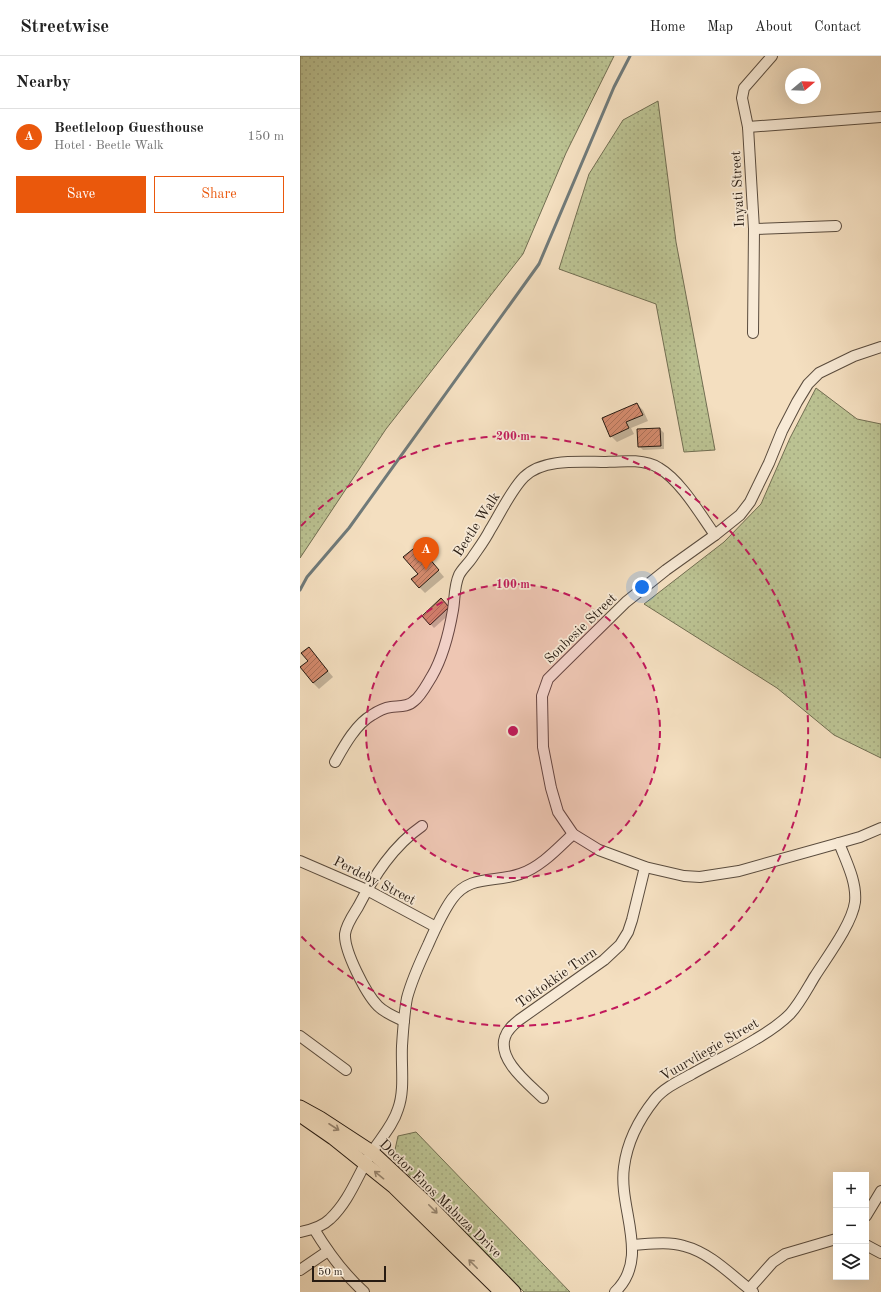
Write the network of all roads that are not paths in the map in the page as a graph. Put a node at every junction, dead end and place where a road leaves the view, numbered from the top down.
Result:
1 (772, 56) edge
2 (881, 118) edge
3 (748, 127) junction
4 (836, 226) dead end
5 (754, 229) junction
6 (753, 333) dead end
7 (881, 347) edge
8 (715, 535) junction
9 (335, 762) dead end
10 (422, 826) dead end
11 (881, 828) edge
12 (573, 834) junction
13 (839, 844) junction
14 (300, 861) edge
15 (645, 867) junction
16 (367, 890) junction
17 (436, 927) junction
18 (404, 1021) junction
19 (300, 1036) edge
20 (346, 1070) dead end
21 (543, 1098) dead end
22 (300, 1107) edge
23 (300, 1115) edge
24 (372, 1152) junction
25 (365, 1163) junction
26 (881, 1191) edge
27 (869, 1211) edge
28 (314, 1229) junction
29 (300, 1232) edge
30 (833, 1240) edge
31 (632, 1245) junction
32 (869, 1247) edge
33 (328, 1251) junction
34 (881, 1253) edge
35 (300, 1270) edge
36 (751, 1290) edge
37 (364, 1292) edge
38 (501, 1292) edge
39 (514, 1292) edge
40 (615, 1292) edge

1 - 3 street, Inyati Street
2 - 3 street
3 - 5 street, Inyati Street
4 - 5 street
5 - 6 street, Inyati Street
7 - 8 street, Sonbesie Street
8 - 9 street, Beetle Walk
8 - 12 street, Sonbesie Street
10 - 16 street
11 - 13 street, Sonbesie Street
12 - 15 street, Sonbesie Street
12 - 17 street
13 - 15 street, Sonbesie Street
13 - 31 street, Vuurvliegie Street
14 - 16 street, Perdeby Street
15 - 21 street, Toktokkie Turn
16 - 17 street, Perdeby Street
16 - 18 street
17 - 18 street
18 - 24 street
19 - 20 street
22 -> 24 main road, Doctor Enos Mabuza Drive
23 - 25 main road, Doctor Enos Mabuza Drive
24 - 25 street
24 -> 39 main road, Doctor Enos Mabuza Drive
25 - 28 street
38 -> 25 main road, Doctor Enos Mabuza Drive
26 - 27 street
28 - 29 street
28 - 33 street
30 - 36 street
31 - 36 street
31 - 40 street, Vuurvliegie Street
32 - 34 street
33 - 35 street
33 - 37 street

